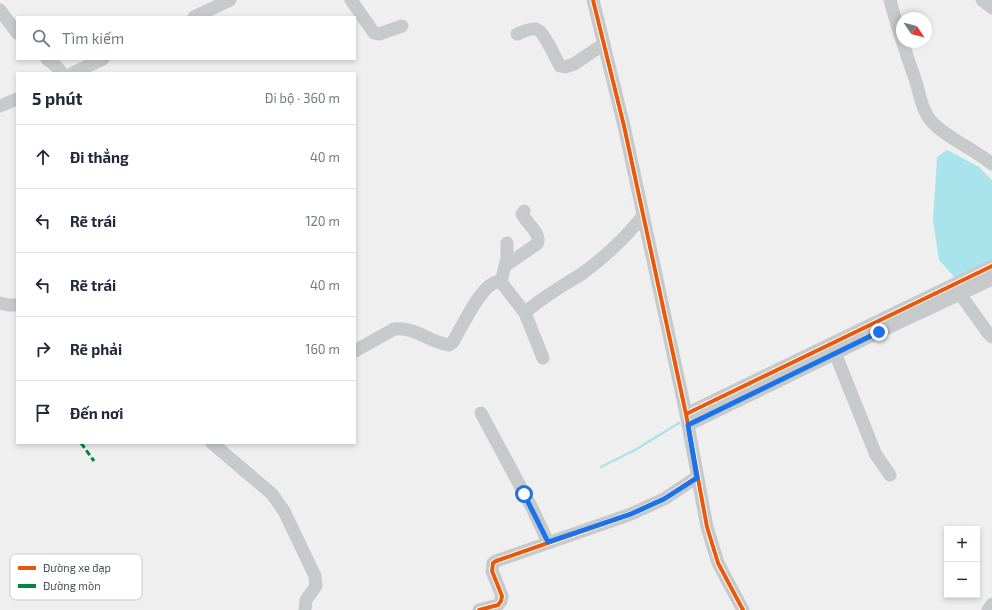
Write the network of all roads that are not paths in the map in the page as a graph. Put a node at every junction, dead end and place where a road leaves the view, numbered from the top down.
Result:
1 (230, 0) edge
2 (352, 0) edge
3 (593, 0) edge
4 (890, 0) edge
5 (982, 0) edge
6 (992, 8) edge
7 (0, 10) edge
8 (196, 16) edge
9 (402, 26) dead end
10 (16, 33) edge
11 (517, 34) dead end
12 (604, 44) junction
13 (48, 60) edge
14 (101, 60) edge
15 (61, 72) edge
16 (74, 72) edge
17 (16, 99) edge
18 (0, 106) edge
19 (992, 164) edge
20 (524, 211) dead end
21 (643, 216) junction
22 (507, 243) dead end
23 (505, 266) junction
24 (992, 266) edge
25 (992, 279) edge
26 (501, 282) junction
27 (960, 294) junction
28 (0, 303) edge
29 (16, 305) edge
30 (525, 313) junction
31 (992, 337) edge
32 (356, 350) edge
33 (835, 353) junction
34 (543, 358) dead end
35 (480, 413) dead end
36 (687, 420) junction
37 (213, 444) edge
38 (890, 475) dead end
39 (697, 478) junction
40 (548, 542) junction
41 (992, 604) edge
42 (305, 610) edge
43 (479, 610) edge
44 (743, 610) edge
45 (988, 610) edge

1 - 8 street
2 - 9 street
3 - 12 street
4 - 19 street
5 - 6 street
7 - 10 street
11 - 12 street
12 - 21 street
13 - 15 street
14 - 16 street
17 - 18 street
20 - 23 street
21 - 30 street
21 - 36 street
22 - 23 street
23 - 26 street
24 - 36 street
25 - 27 street
26 - 30 street
26 - 32 street
27 - 31 street
27 - 33 street
28 - 29 street
30 - 34 street
33 - 36 street
33 - 38 street
35 - 40 street
36 - 39 street
37 - 42 street
39 - 40 street
39 - 44 street
40 - 43 street
41 - 45 street

